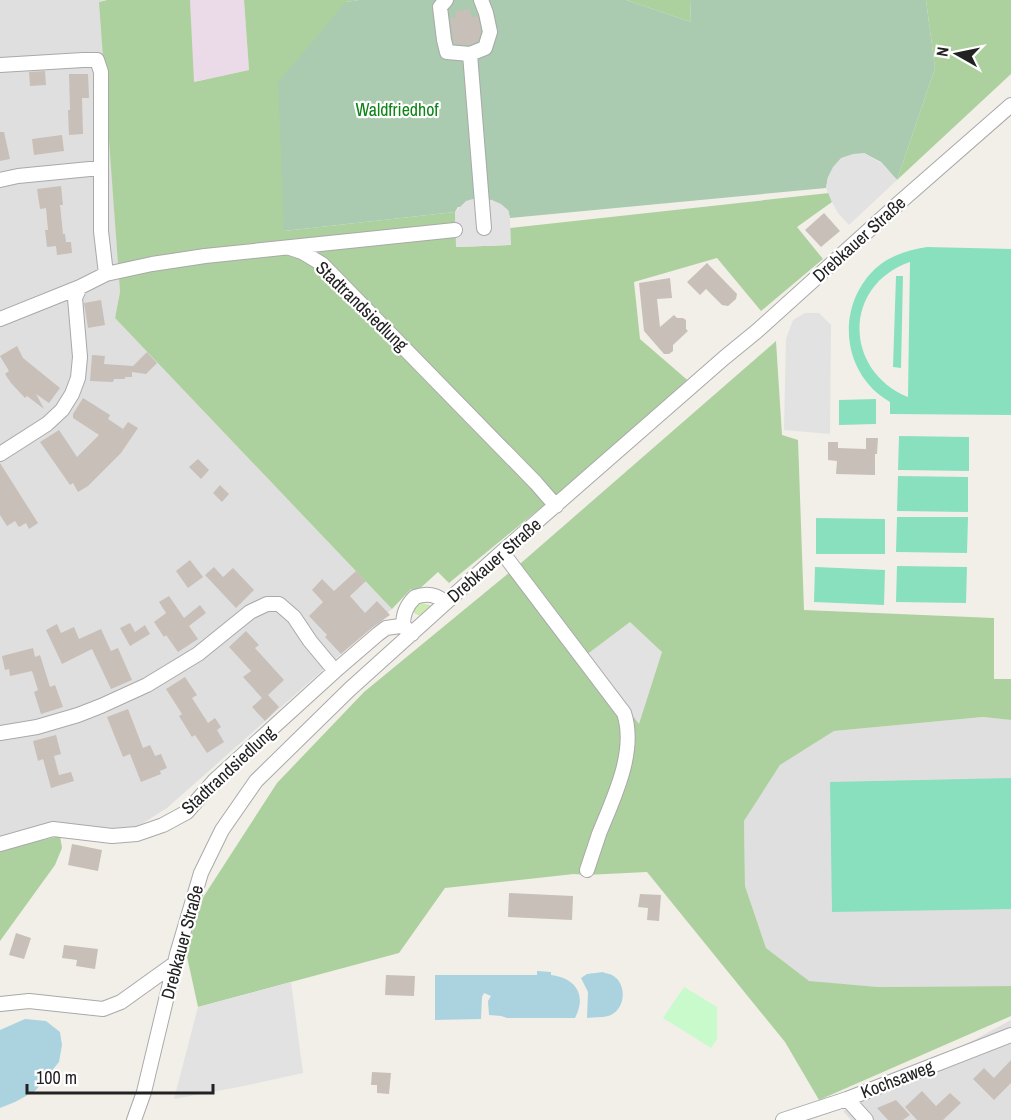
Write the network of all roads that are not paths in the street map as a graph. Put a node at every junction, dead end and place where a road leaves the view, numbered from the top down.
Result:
1 (446, 0) edge
2 (481, 0) edge
3 (471, 54) junction
4 (0, 65) edge
5 (1011, 105) edge
6 (100, 168) junction
7 (0, 180) edge
8 (484, 228) dead end
9 (456, 230) dead end
10 (288, 248) junction
11 (106, 274) junction
12 (80, 287) junction
13 (0, 319) edge
14 (0, 454) edge
15 (556, 506) junction
16 (502, 552) junction
17 (445, 603) junction
18 (407, 630) junction
19 (335, 671) junction
20 (0, 733) edge
21 (0, 844) edge
22 (587, 870) dead end
23 (174, 964) junction
24 (0, 1004) edge
25 (1011, 1035) edge
26 (847, 1098) junction
27 (134, 1120) edge
28 (783, 1120) edge
29 (866, 1120) edge

1 - 3 street
2 - 3 street
3 - 8 street
4 - 6 street
5 - 15 street, Drebkauer Straße
6 - 7 street
6 - 11 street
9 - 10 street
10 - 11 street
10 - 15 street, Stadtrandsiedlung
11 - 12 street
12 - 13 street
12 - 14 street
15 - 16 street, Drebkauer Straße
16 - 17 street, Drebkauer Straße
16 - 22 street
17 - 18 street, Drebkauer Straße
17 - 18 street
18 - 19 street, Stadtrandsiedlung
18 - 23 street, Drebkauer Straße
19 - 20 street
19 - 21 street, Stadtrandsiedlung
23 - 24 street
23 - 27 street, Drebkauer Straße
25 - 26 street, Kochsaweg
26 - 28 street, Kochsaweg
26 - 29 street

